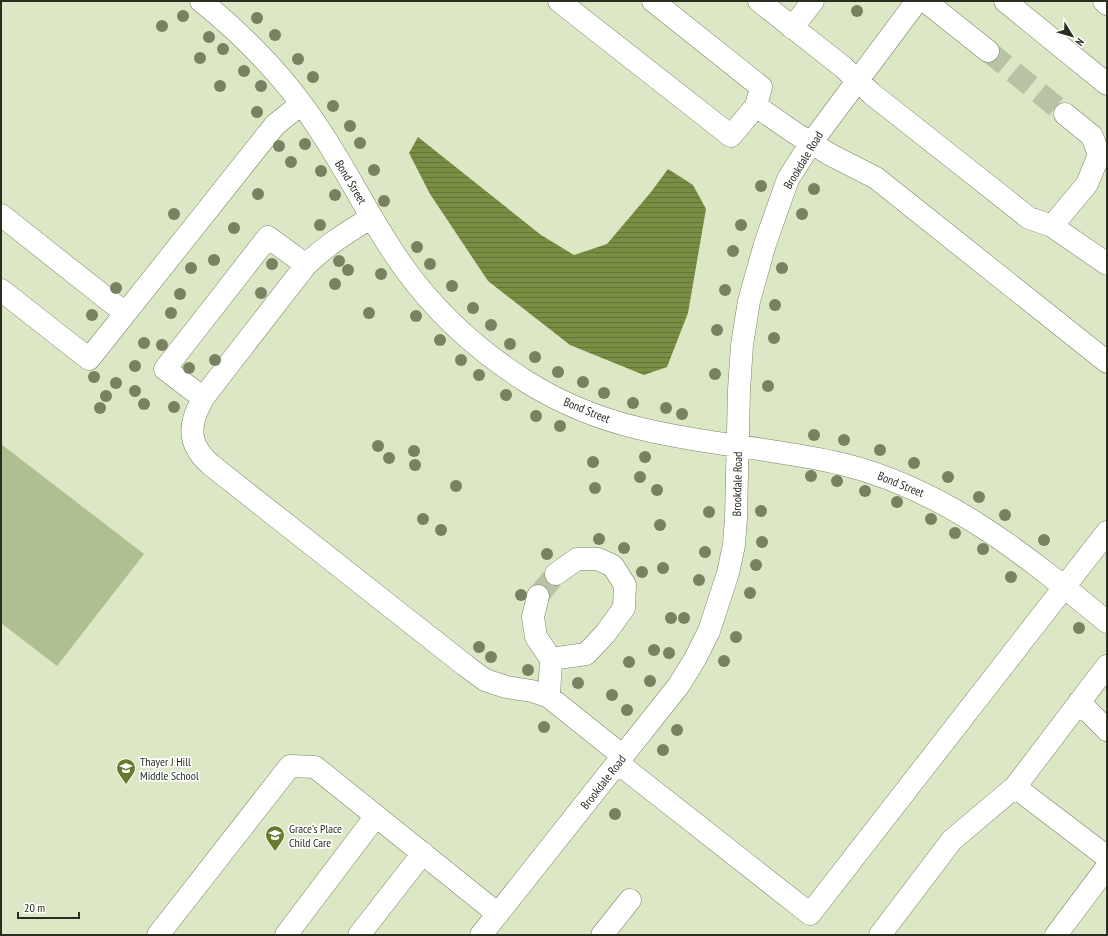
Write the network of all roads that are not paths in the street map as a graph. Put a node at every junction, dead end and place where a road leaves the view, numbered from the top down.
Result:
1 (201, 1) edge
2 (559, 1) edge
3 (653, 1) edge
4 (758, 1) edge
5 (812, 1) edge
6 (917, 1) edge
7 (926, 1) edge
8 (1005, 1) edge
9 (1104, 1) edge
10 (1107, 4) edge
11 (792, 28) junction
12 (988, 51) tunnel mouth
13 (857, 81) junction
14 (1107, 84) edge
15 (301, 104) junction
16 (756, 106) junction
17 (1065, 114) tunnel mouth
18 (811, 143) junction
19 (1103, 158) edge
20 (1, 215) edge
21 (372, 217) junction
22 (1052, 226) junction
23 (1107, 264) edge
24 (306, 266) junction
25 (1, 290) edge
26 (124, 313) junction
27 (1107, 362) edge
28 (203, 398) junction
29 (738, 445) junction
30 (1107, 532) edge
31 (556, 574) tunnel mouth
32 (1064, 588) junction
33 (538, 596) tunnel mouth
34 (1107, 622) edge
35 (551, 659) junction
36 (1107, 666) edge
37 (549, 697) junction
38 (1079, 702) junction
39 (1107, 730) edge
40 (621, 759) junction
41 (1015, 787) junction
42 (376, 816) junction
43 (423, 853) junction
44 (1107, 857) edge
45 (1107, 867) edge
46 (630, 900) dead end
47 (498, 914) junction
48 (158, 935) edge
49 (286, 935) edge
50 (359, 935) edge
51 (481, 935) edge
52 (602, 935) edge
53 (880, 935) edge
54 (1056, 935) edge

1 - 15 street, Bond Street
2 - 16 street
3 - 16 street
4 - 11 street
5 - 11 street
6 - 13 street, Brookdale Road
7 - 12 street
8 - 14 street
9 - 10 street
11 - 13 street
13 - 18 street, Brookdale Road
13 - 22 street
15 - 21 street, Bond Street
15 - 26 street
16 - 18 street
17 - 19 street
18 - 27 street
18 - 29 street, Brookdale Road
19 - 22 street
20 - 26 street
21 - 24 street
21 - 29 street, Bond Street
22 - 23 street
24 - 28 street
24 - 28 street
25 - 26 street
28 - 37 street
29 - 32 street, Bond Street
29 - 40 street, Brookdale Road
30 - 32 street
31 - 35 street
32 - 34 street, Bond Street
32 - 40 street
33 - 35 street
35 - 37 street
36 - 38 street
37 - 40 street
38 - 39 street
38 - 41 street
40 - 47 street, Brookdale Road
41 - 44 street
41 - 53 street
42 - 43 street
42 - 48 street
42 - 49 street
43 - 47 street
43 - 50 street
45 - 54 street
46 - 52 street
47 - 51 street, Brookdale Road

